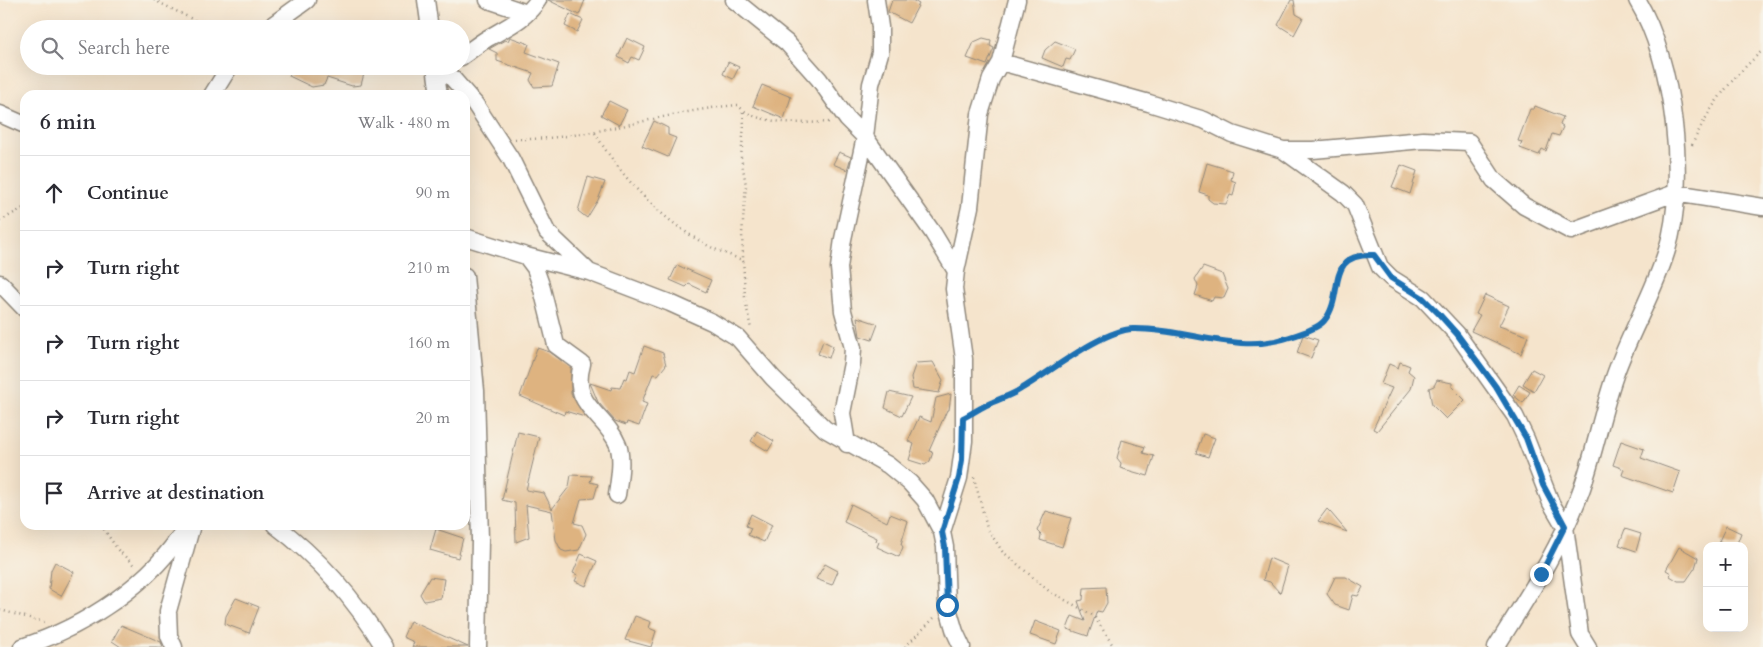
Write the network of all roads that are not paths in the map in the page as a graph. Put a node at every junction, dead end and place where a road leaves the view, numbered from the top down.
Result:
1 (426, 0) edge
2 (488, 0) edge
3 (538, 0) edge
4 (734, 0) edge
5 (876, 0) edge
6 (1016, 0) edge
7 (1636, 0) edge
8 (301, 2) edge
9 (527, 13) junction
10 (278, 20) edge
11 (429, 20) edge
12 (470, 51) edge
13 (1001, 62) junction
14 (224, 75) edge
15 (442, 76) edge
16 (215, 90) edge
17 (458, 90) edge
18 (470, 100) edge
19 (0, 114) edge
20 (20, 123) edge
21 (865, 137) junction
22 (1283, 150) junction
23 (1675, 193) junction
24 (1763, 208) edge
25 (470, 239) edge
26 (526, 256) junction
27 (956, 271) junction
28 (589, 272) junction
29 (0, 283) edge
30 (20, 304) edge
31 (470, 329) edge
32 (847, 444) junction
33 (472, 482) edge
34 (617, 495) dead end
35 (1565, 526) junction
36 (184, 530) edge
37 (191, 530) edge
38 (281, 530) edge
39 (942, 532) junction
40 (22, 647) edge
41 (174, 647) edge
42 (384, 647) edge
43 (478, 647) edge
44 (962, 647) edge
45 (1496, 647) edge
46 (1588, 647) edge

1 - 11 street
2 - 9 street
3 - 9 street
4 - 21 street
5 - 21 street
6 - 13 street
7 - 23 street
8 - 10 street
9 - 12 street
13 - 22 street
13 - 27 street
14 - 16 street
15 - 17 street
18 - 28 street
19 - 20 street
21 - 27 street
21 - 32 street
22 - 23 street
22 - 35 street
23 - 24 street
23 - 35 street
25 - 26 street
26 - 28 street
26 - 34 street
27 - 39 street
28 - 32 street
29 - 30 street
31 - 33 street
32 - 39 street
33 - 43 street
35 - 45 street
35 - 46 street
36 - 40 street
37 - 41 street
38 - 42 street
39 - 44 street

